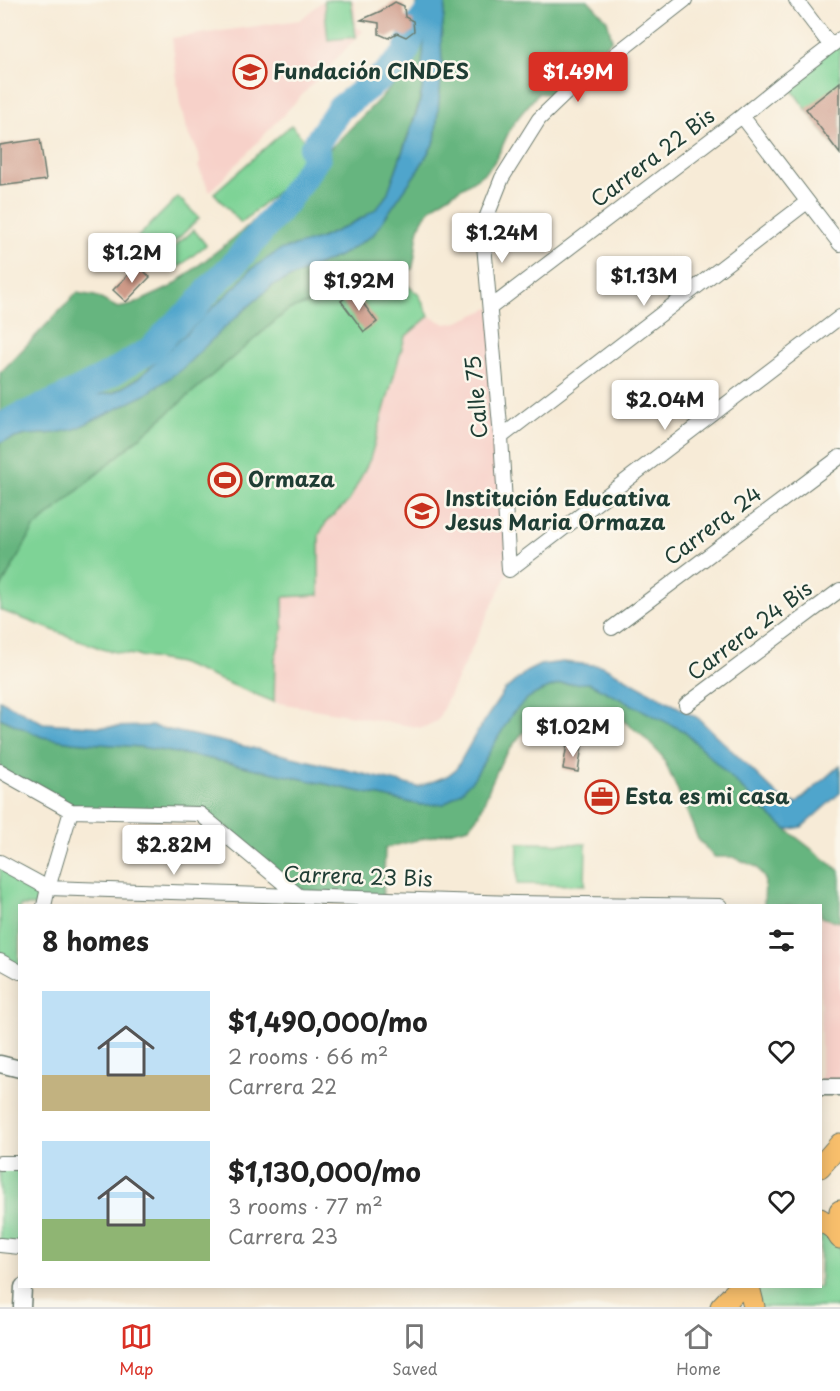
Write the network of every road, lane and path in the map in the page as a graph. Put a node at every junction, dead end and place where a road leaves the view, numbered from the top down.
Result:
1 (686, 0) edge
2 (796, 0) edge
3 (835, 42) edge
4 (742, 116) junction
5 (807, 202) junction
6 (840, 243) edge
7 (490, 308) junction
8 (840, 317) edge
9 (501, 437) junction
10 (840, 457) edge
11 (840, 590) edge
12 (612, 628) dead end
13 (686, 705) dead end
14 (0, 771) edge
15 (71, 811) junction
16 (0, 862) edge
17 (48, 888) junction
18 (299, 896) junction
19 (44, 904) edge
20 (583, 904) edge
21 (0, 961) edge
22 (18, 971) edge
23 (0, 1064) edge
24 (18, 1068) edge
25 (822, 1087) edge
26 (840, 1088) edge
27 (840, 1144) edge
28 (0, 1163) edge
29 (18, 1163) edge
30 (822, 1165) edge
31 (822, 1220) edge
32 (840, 1238) edge
33 (0, 1245) edge
34 (18, 1246) edge
35 (22, 1288) edge
36 (739, 1288) edge
37 (748, 1288) edge
38 (22, 1307) edge
39 (722, 1307) edge
40 (754, 1307) edge

1 - 7 street, Calle 75
2 - 3 street
3 - 4 street, Carrera 22 Bis
4 - 5 street
4 - 7 street, Carrera 22 Bis
5 - 6 street
5 - 9 street
7 - 9 street, Calle 75
8 - 9 street, Calle 75
10 - 12 street, Carrera 24
11 - 13 street, Carrera 24 Bis
14 - 15 street
15 - 17 street
15 - 18 street
16 - 17 street, Carrera 23 Bis
17 - 18 street, Carrera 23 Bis
17 - 19 street
18 - 20 street, Carrera 23 Bis
21 - 22 street
23 - 24 street
25 - 26 street
27 - 30 main road
28 - 29 street
31 - 32 main road
33 - 34 street
35 - 38 street
36 - 39 main road
37 - 40 main road

